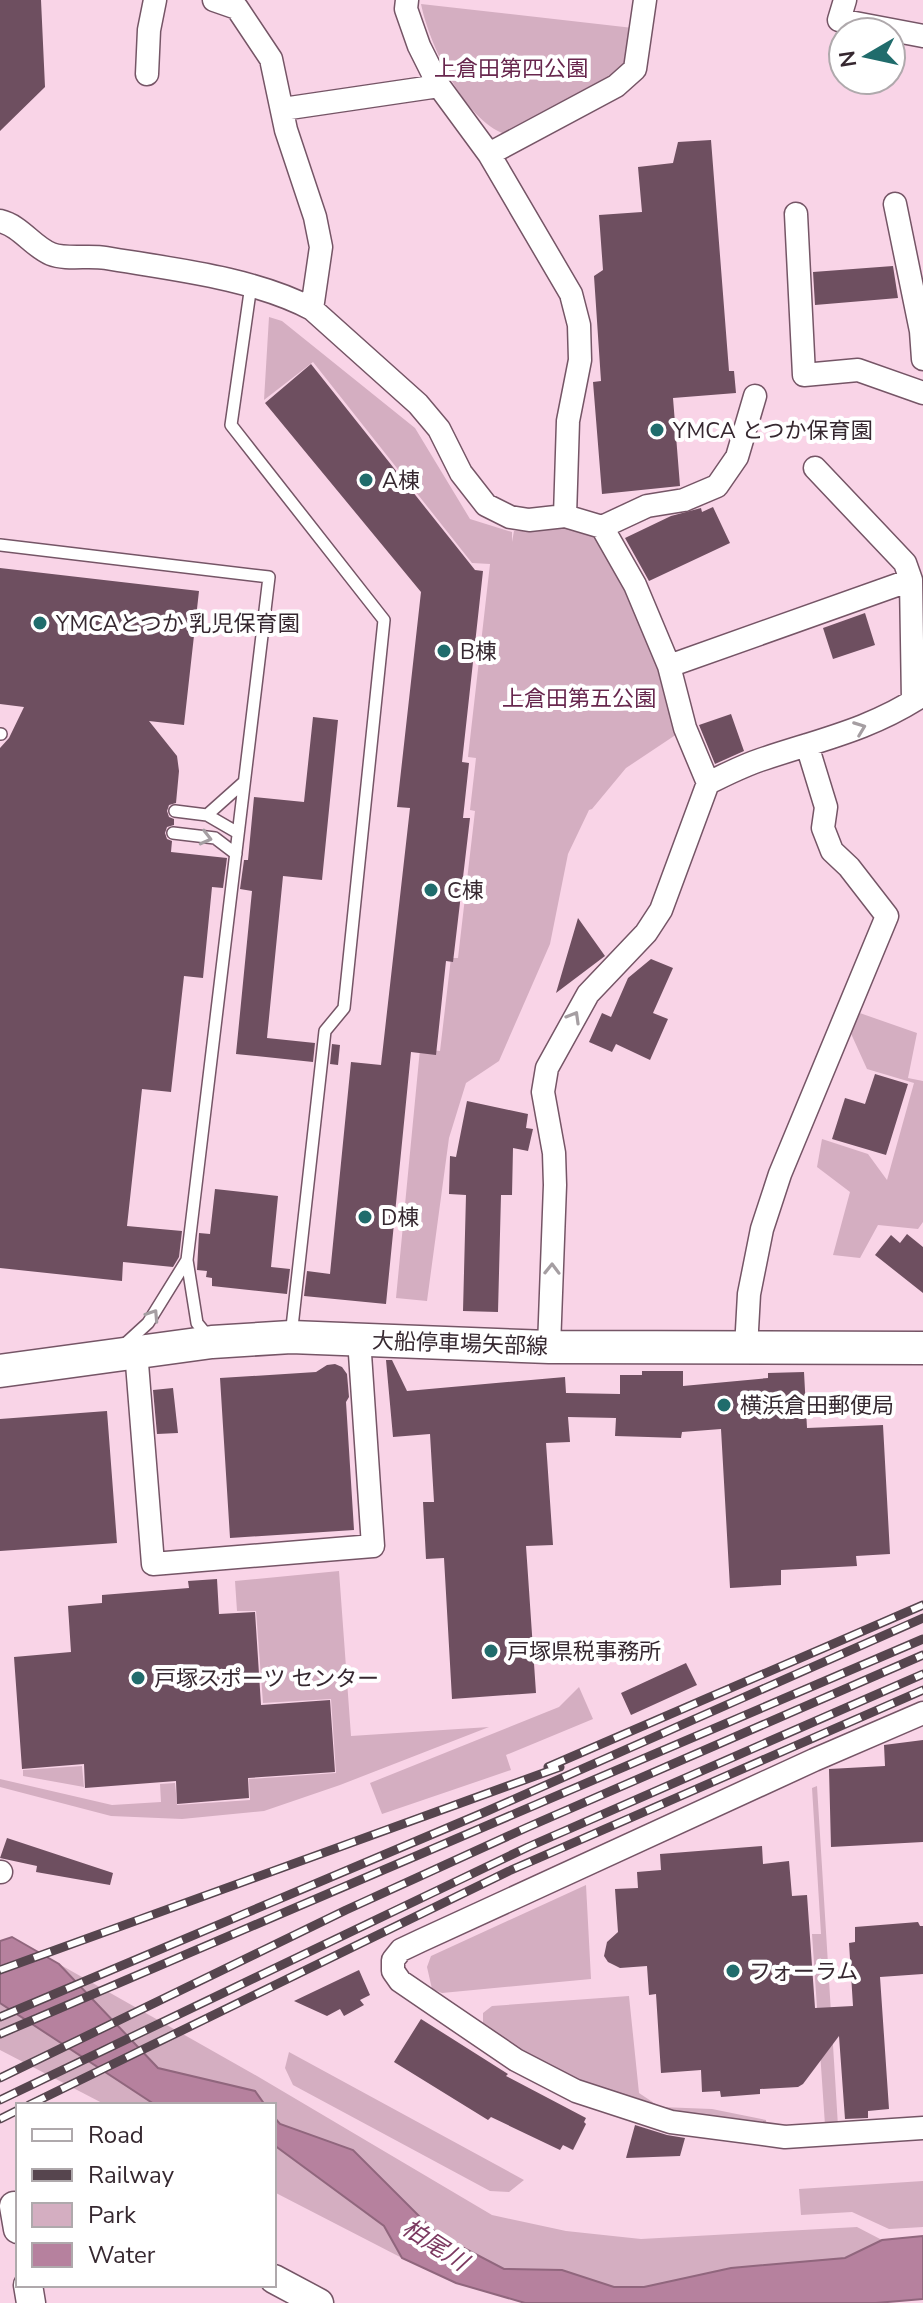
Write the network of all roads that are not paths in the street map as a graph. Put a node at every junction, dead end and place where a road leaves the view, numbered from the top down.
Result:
1 (155, 0) edge
2 (214, 0) edge
3 (407, 0) edge
4 (645, 0) edge
5 (845, 0) edge
6 (237, 4) edge
7 (923, 36) edge
8 (147, 74) dead end
9 (439, 86) junction
10 (283, 109) junction
11 (489, 154) junction
12 (895, 204) dead end
13 (796, 214) dead end
14 (0, 221) edge
15 (251, 285) junction
16 (312, 309) junction
17 (923, 359) edge
18 (923, 393) edge
19 (755, 396) dead end
20 (815, 468) dead end
21 (565, 516) junction
22 (602, 527) junction
23 (0, 545) edge
24 (911, 580) junction
25 (669, 666) junction
26 (918, 698) edge
27 (807, 745) junction
28 (244, 782) junction
29 (708, 783) junction
30 (175, 811) dead end
31 (207, 815) junction
32 (173, 833) dead end
33 (238, 833) junction
34 (236, 854) junction
35 (187, 1260) junction
36 (291, 1337) junction
37 (359, 1339) junction
38 (212, 1342) junction
39 (549, 1347) junction
40 (746, 1348) junction
41 (923, 1348) edge
42 (136, 1351) junction
43 (104, 1356) junction
44 (0, 1371) edge
45 (923, 1713) edge
46 (923, 2128) edge
47 (276, 2280) edge
48 (319, 2303) edge

1 - 8 street
2 - 6 street
3 - 9 street
4 - 11 street
5 - 7 street
6 - 10 street
9 - 10 street
9 - 11 street
10 - 16 street
11 - 21 street
12 - 17 street
13 - 18 street
14 - 15 street
15 - 16 street
15 - 36 lane
16 - 21 street
19 - 22 street
20 - 24 street
21 - 22 street
22 - 25 street
23 - 28 lane
24 - 25 street
24 - 26 street
25 - 29 street
27 -> 26 street
27 - 29 street
27 - 40 street
28 - 31 lane
28 - 33 lane
39 -> 29 street
30 - 31 lane
31 - 33 lane
32 -> 34 lane
33 - 34 lane
34 - 35 lane
35 - 38 lane
43 -> 35 lane
36 - 37 main road, 大船停車場矢部線
36 - 38 main road, 大船停車場矢部線
37 - 39 main road, 大船停車場矢部線
37 - 42 street
38 - 42 main road, 大船停車場矢部線
39 - 40 main road, 大船停車場矢部線
40 - 41 main road, 大船停車場矢部線
42 - 43 main road, 大船停車場矢部線
43 - 44 main road, 大船停車場矢部線
45 - 46 street
47 - 48 street

